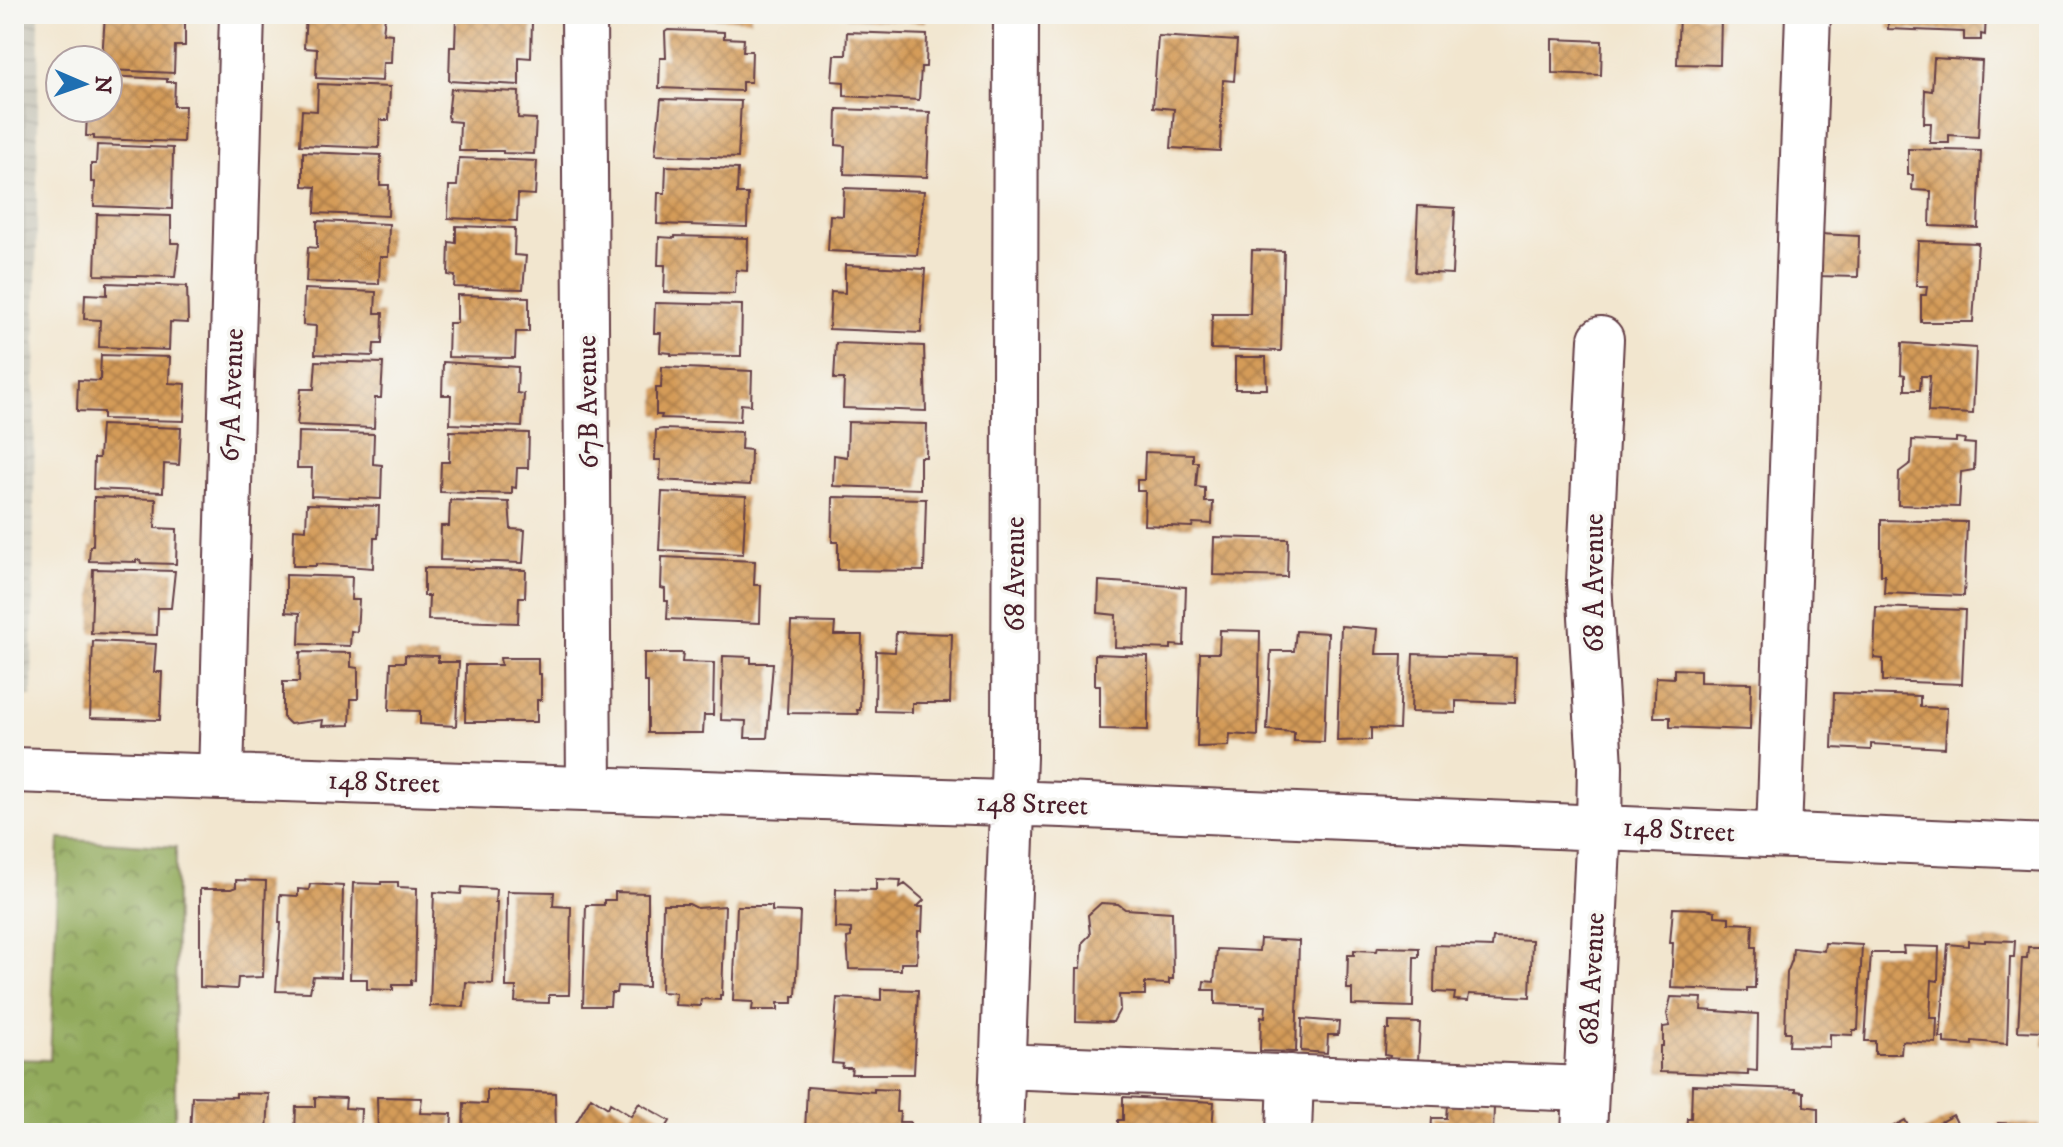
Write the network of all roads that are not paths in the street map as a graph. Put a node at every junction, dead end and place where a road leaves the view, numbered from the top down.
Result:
1 (242, 14) edge
2 (584, 14) edge
3 (1016, 14) edge
4 (1808, 14) edge
5 (1601, 339) dead end
6 (14, 770) edge
7 (221, 776) junction
8 (589, 789) junction
9 (1013, 803) junction
10 (1599, 826) junction
11 (1779, 834) junction
12 (2049, 838) edge
13 (1003, 1066) junction
14 (1291, 1077) junction
15 (1586, 1089) junction
16 (1000, 1133) edge
17 (1289, 1133) edge
18 (1584, 1133) edge

1 - 7 street, 67A Avenue
2 - 8 street, 67B Avenue
3 - 9 street, 68 Avenue
4 - 11 street
5 - 10 street, 68 A Avenue
6 - 7 street, 148 Street
7 - 8 street, 148 Street
8 - 9 street, 148 Street
9 - 10 street, 148 Street
9 - 13 street, 68 Avenue
10 - 11 street, 148 Street
10 - 15 street, 68A Avenue
11 - 12 street, 148 Street
13 - 14 street
13 - 16 street, 68 Avenue
14 - 15 street
14 - 17 street
15 - 18 street, 68A Avenue

